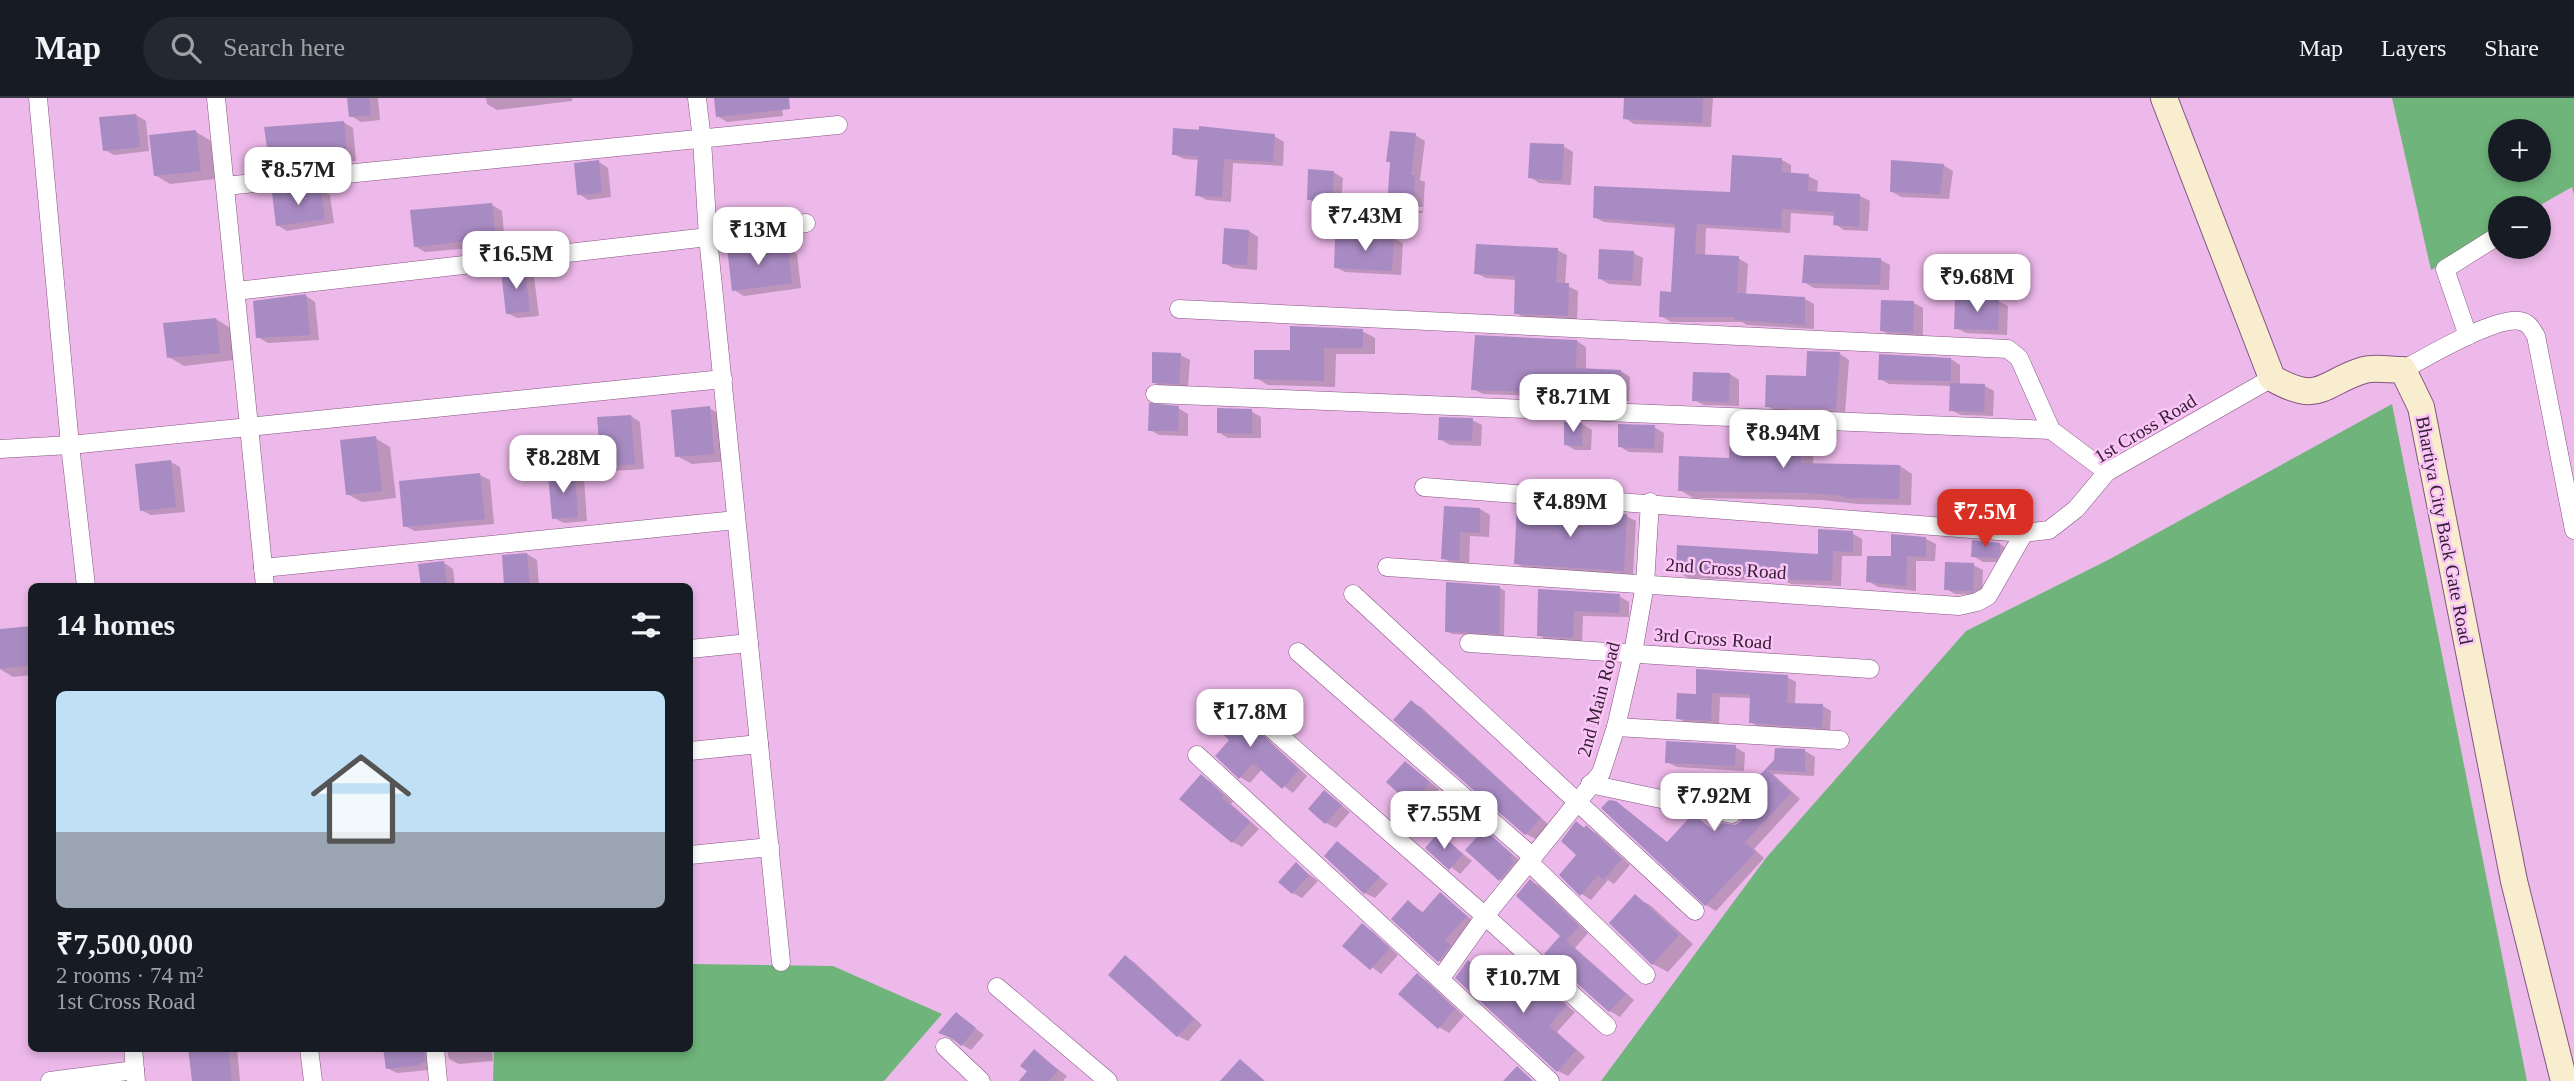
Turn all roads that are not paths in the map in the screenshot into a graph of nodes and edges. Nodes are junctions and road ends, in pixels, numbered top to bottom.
1 (38, 98) edge
2 (216, 98) edge
3 (697, 98) edge
4 (2164, 98) edge
5 (838, 125) dead end
6 (702, 140) junction
7 (225, 186) junction
8 (806, 223) dead end
9 (708, 237) junction
10 (2488, 242) edge
11 (236, 290) junction
12 (1179, 309) dead end
13 (2468, 336) junction
14 (2403, 369) junction
15 (2272, 378) junction
16 (723, 379) junction
17 (1155, 394) dead end
18 (249, 427) junction
19 (2051, 430) junction
20 (70, 444) junction
21 (0, 449) edge
22 (2107, 472) junction
23 (1423, 487) dead end
24 (1650, 502) junction
25 (736, 520) junction
26 (2574, 530) edge
27 (2024, 533) junction
28 (1387, 567) dead end
29 (264, 577) edge
30 (86, 583) edge
31 (1644, 584) junction
32 (1353, 594) dead end
33 (749, 643) junction
34 (1469, 643) dead end
35 (693, 649) edge
36 (1298, 652) dead end
37 (1633, 653) junction
38 (1870, 670) dead end
39 (1250, 710) dead end
40 (1616, 727) junction
41 (1840, 740) dead end
42 (759, 744) junction
43 (693, 751) edge
44 (1197, 755) dead end
45 (1590, 784) junction
46 (1576, 802) junction
47 (1732, 814) dead end
48 (770, 847) junction
49 (693, 855) edge
50 (1531, 860) junction
51 (1695, 911) dead end
52 (1485, 916) junction
53 (782, 962) dead end
54 (1646, 975) dead end
55 (1441, 978) junction
56 (997, 987) dead end
57 (1606, 1026) dead end
58 (945, 1047) dead end
59 (133, 1052) edge
60 (309, 1052) edge
61 (435, 1052) edge
62 (135, 1075) edge
63 (50, 1081) edge
64 (313, 1081) edge
65 (438, 1081) edge
66 (981, 1081) edge
67 (1108, 1081) edge
68 (1550, 1081) edge
69 (2564, 1081) edge

1 - 20 street
2 - 7 street
3 - 6 street
4 - 15 street
5 - 6 street
6 - 7 street
6 - 9 street
7 - 11 street
8 - 9 street
9 - 11 street
9 - 16 street
10 - 13 street
11 - 18 street
12 - 19 street
13 - 14 street
13 - 26 street
14 - 15 street
14 - 69 street, Bhartiya City Back Gate Road
15 - 22 street, 1st Cross Road
16 - 18 street
16 - 25 street
17 - 19 street
18 - 20 street
18 - 29 street
19 - 22 street
20 - 21 street
20 - 30 street
22 - 27 street, 1st Cross Road
23 - 24 street, 1st Cross Road
24 - 27 street, 1st Cross Road
24 - 31 street, 2nd Main Road
25 - 29 street
25 - 33 street
27 - 31 street, 2nd Cross Road
28 - 31 street, 2nd Cross Road
31 - 37 street, 2nd Main Road
32 - 46 street
33 - 35 street
33 - 42 street
34 - 37 street, 3rd Cross Road
36 - 50 street
37 - 38 street, 3rd Cross Road
37 - 40 street, 2nd Main Road
39 - 52 street
40 - 41 street
40 - 45 street, 2nd Main Road
42 - 43 street
42 - 48 street
44 - 55 street
45 - 46 street, 2nd Main Road
45 - 47 street
46 - 50 street, 2nd Main Road
46 - 51 street
48 - 49 street
48 - 53 street
50 - 52 street, 2nd Main Road
50 - 54 street
52 - 55 street, 2nd Main Road
52 - 57 street
55 - 68 street
56 - 67 street
58 - 66 street
59 - 62 street
60 - 64 street
61 - 65 street
62 - 63 street

